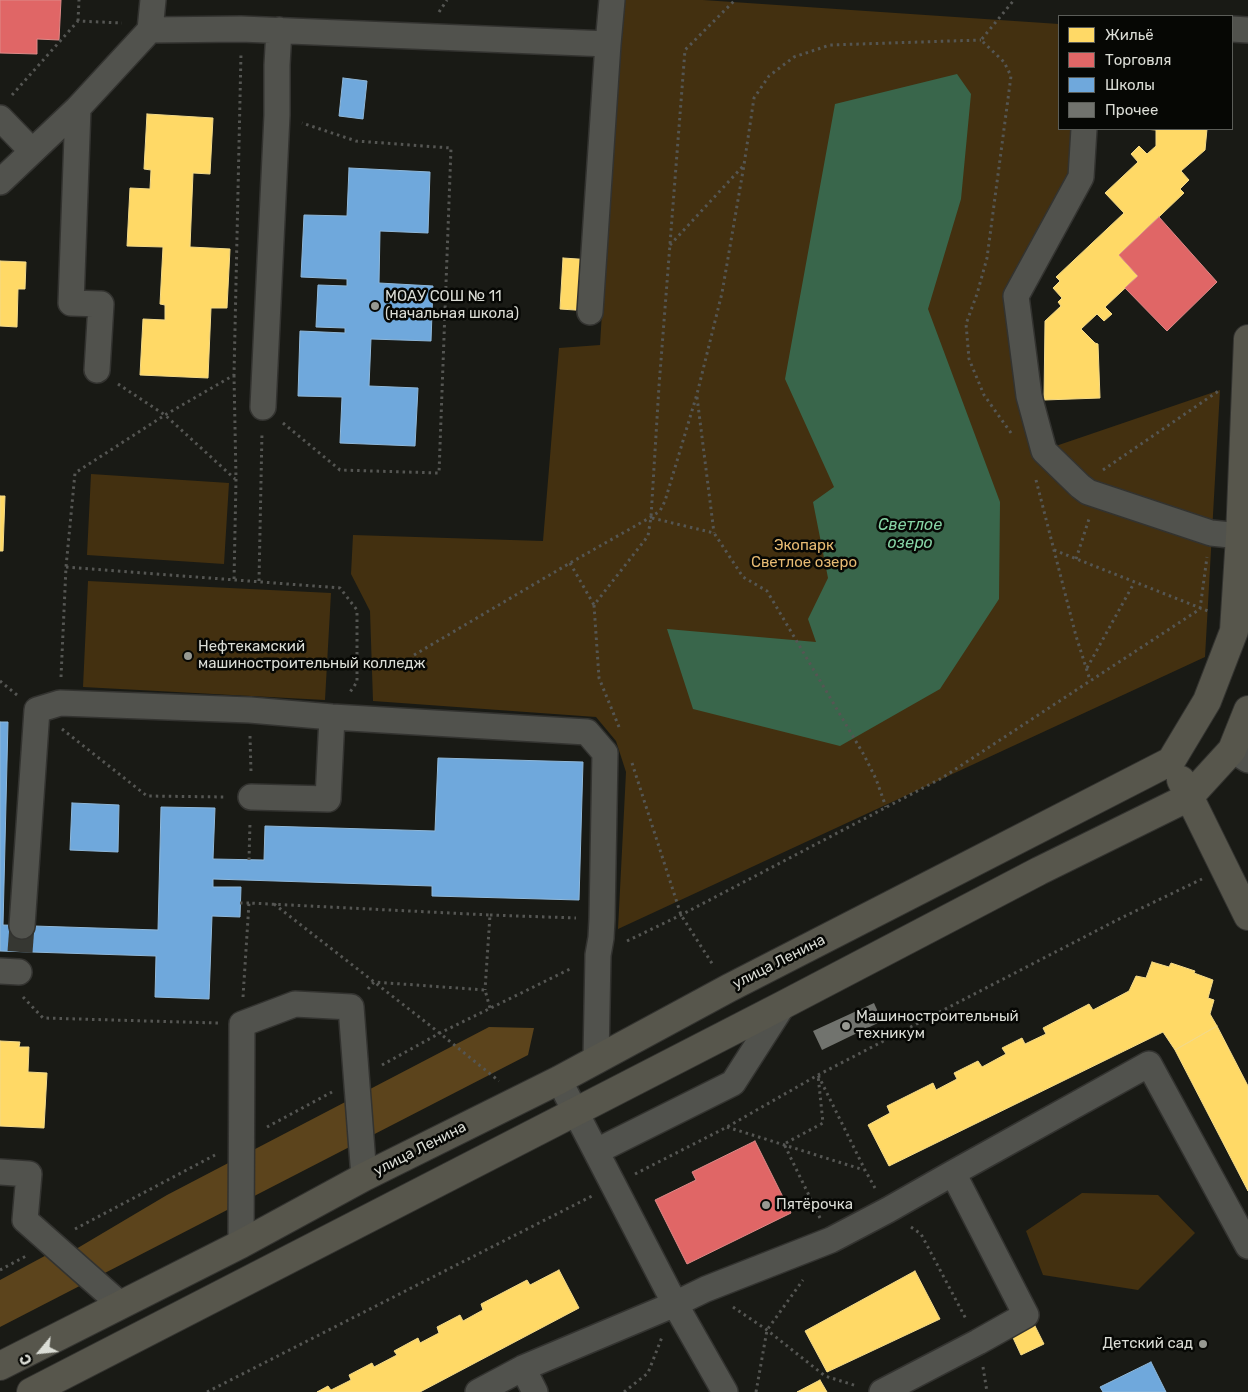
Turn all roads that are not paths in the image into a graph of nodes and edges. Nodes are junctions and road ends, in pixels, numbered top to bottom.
1 (153, 0) edge
2 (612, 0) edge
3 (150, 30) junction
4 (279, 30) junction
5 (1233, 30) edge
6 (1248, 30) edge
7 (608, 44) junction
8 (78, 108) junction
9 (3, 110) edge
10 (1084, 130) edge
11 (32, 151) junction
12 (0, 182) edge
13 (590, 312) dead end
14 (1248, 339) edge
15 (97, 370) road end
16 (263, 407) road end
17 (1240, 536) junction
18 (1248, 710) edge
19 (332, 717) junction
20 (1240, 755) edge
21 (1171, 762) junction
22 (1190, 796) junction
23 (251, 797) road end
24 (1248, 916) edge
25 (22, 926) tunnel mouth
26 (783, 1005) junction
27 (596, 1059) junction
28 (559, 1080) junction
29 (575, 1111) junction
30 (597, 1151) junction
31 (0, 1172) edge
32 (952, 1172) junction
33 (364, 1177) junction
34 (241, 1244) junction
35 (1248, 1246) edge
36 (675, 1304) junction
37 (121, 1305) junction
38 (0, 1366) edge
39 (523, 1368) junction
40 (871, 1389) edge
41 (31, 1392) edge
42 (478, 1392) edge
43 (535, 1392) edge
44 (725, 1392) edge

1 - 3 lane
2 - 7 lane
3 - 4 lane
3 - 8 lane
4 - 7 lane
4 - 16 lane
5 - 6 lane
7 - 13 lane
8 - 11 lane
8 - 15 lane
9 - 11 lane
10 - 17 lane
11 - 12 lane
14 - 17 main road
17 - 21 main road
18 - 20 main road
19 - 23 lane
19 - 25 lane
19 - 27 lane
20 - 22 main road
21 - 22 main road
21 - 27 main road, улица Ленина
22 - 24 main road
22 - 26 main road
26 - 29 main road
26 - 30 lane
27 - 28 main road, улица Ленина
28 - 29 lane
28 - 33 main road, улица Ленина
29 - 30 lane
29 - 41 main road
30 - 36 lane
31 - 37 lane
32 - 35 lane
32 - 36 lane
32 - 40 lane
33 - 34 main road, улица Ленина
33 - 34 lane
34 - 37 main road, улица Ленина
36 - 39 lane
36 - 44 lane
37 - 38 main road, улица Ленина
39 - 42 lane
39 - 43 lane

